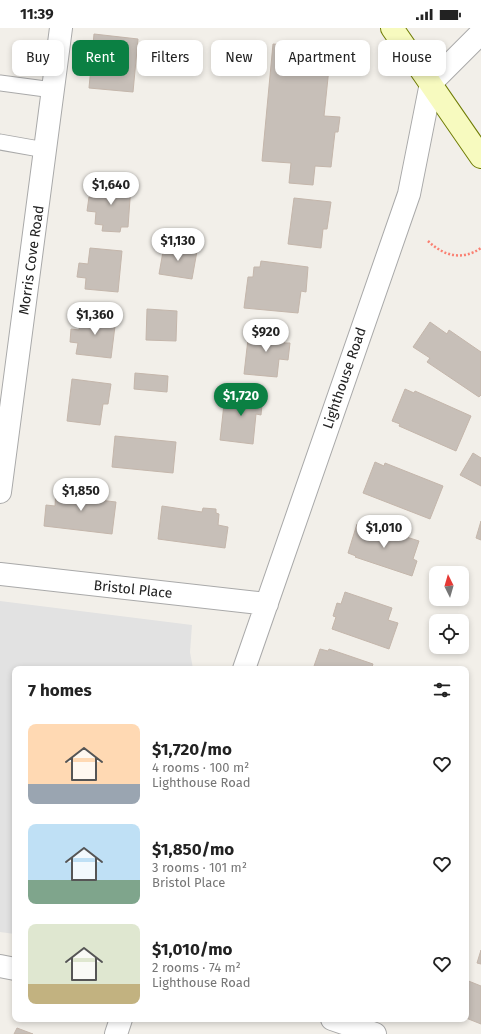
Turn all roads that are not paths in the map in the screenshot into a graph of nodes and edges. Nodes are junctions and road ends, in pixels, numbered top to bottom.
1 (61, 28) edge
2 (392, 28) edge
3 (481, 33) edge
4 (431, 83) junction
5 (0, 84) edge
6 (53, 90) junction
7 (0, 142) edge
8 (45, 150) junction
9 (481, 157) edge
10 (0, 492) edge
11 (0, 574) edge
12 (267, 604) junction
13 (245, 666) edge
14 (0, 966) edge
15 (12, 968) edge
16 (120, 1022) edge
17 (341, 1022) edge
18 (116, 1034) edge
19 (375, 1034) edge

1 - 6 street, Morris Cove Road
2 - 4 main road
3 - 4 street
4 - 9 main road
4 - 12 street, Lighthouse Road
5 - 6 lane
6 - 8 street, Morris Cove Road
7 - 8 lane
8 - 10 street, Morris Cove Road
11 - 12 street, Bristol Place
12 - 13 street, Lighthouse Road
14 - 15 street
16 - 18 street
17 - 19 street

